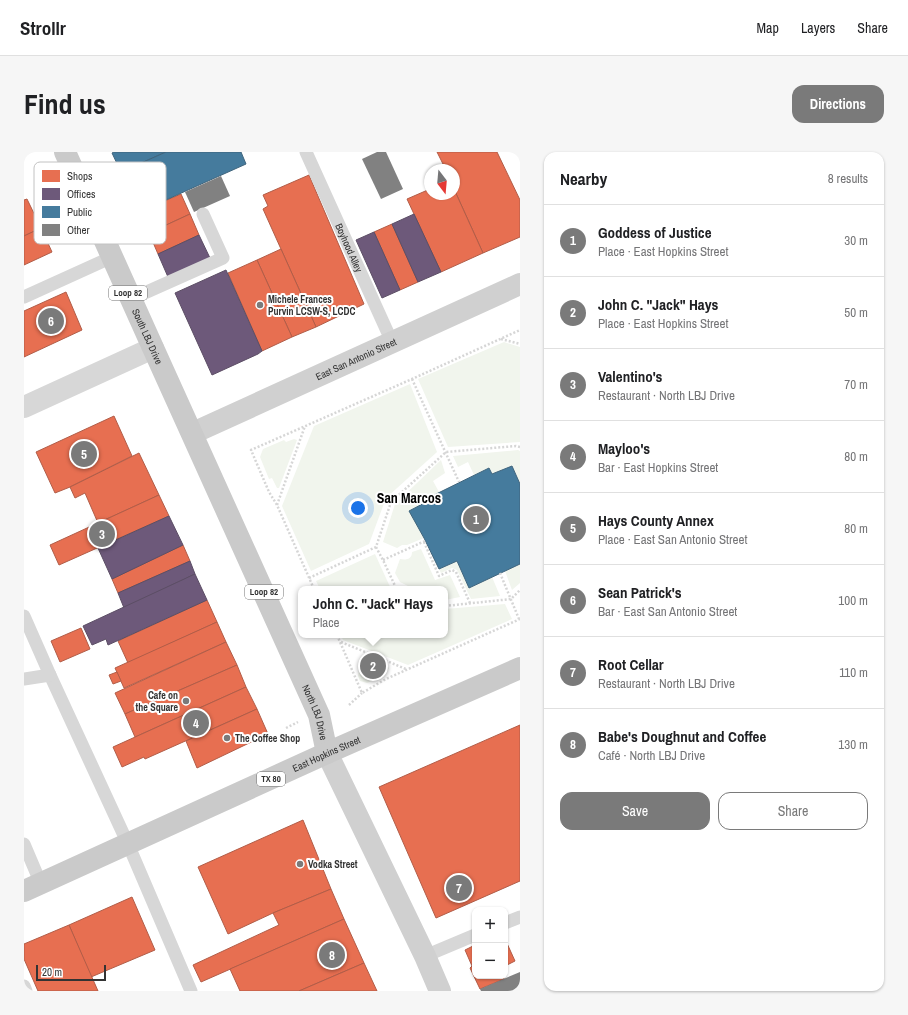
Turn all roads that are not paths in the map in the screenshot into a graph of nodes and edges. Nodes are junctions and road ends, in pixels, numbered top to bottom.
1 (65, 152) edge
2 (306, 152) edge
3 (69, 162) edge
4 (203, 214) dead end
5 (106, 244) edge
6 (112, 257) junction
7 (520, 284) edge
8 (24, 297) edge
9 (131, 299) junction
10 (392, 342) junction
11 (153, 348) junction
12 (24, 407) edge
13 (193, 433) junction
14 (24, 616) edge
15 (520, 668) edge
16 (50, 676) junction
17 (24, 679) edge
18 (328, 753) junction
19 (24, 844) edge
20 (128, 844) junction
21 (32, 888) edge
22 (520, 917) edge
23 (508, 922) edge
24 (472, 936) edge
25 (425, 956) junction
26 (24, 986) edge
27 (26, 991) edge
28 (191, 991) edge
29 (440, 991) edge

1 - 3 main road, South LBJ Drive / Loop 82
2 - 10 lane, Boyhood Alley
4 - 9 lane
5 - 6 main road, South LBJ Drive / Loop 82
6 - 8 lane
6 - 9 main road, South LBJ Drive / Loop 82
7 - 10 street, East San Antonio Street
9 - 11 main road, South LBJ Drive / Loop 82
10 - 13 street, East San Antonio Street
11 - 12 street
11 - 13 main road, South LBJ Drive / Loop 82
13 - 18 main road, North LBJ Drive / Loop 82
14 - 16 lane
15 - 18 main road, East Hopkins Street / TX 80
16 - 17 lane
16 - 20 lane
18 - 20 main road, East Hopkins Street / TX 80
18 - 25 street, North LBJ Drive / Loop 82
19 - 21 lane
20 - 21 main road, East Hopkins Street / TX 80
20 - 28 lane
22 - 23 lane
24 - 25 lane
25 - 29 street, North LBJ Drive / Loop 82
26 - 27 lane

